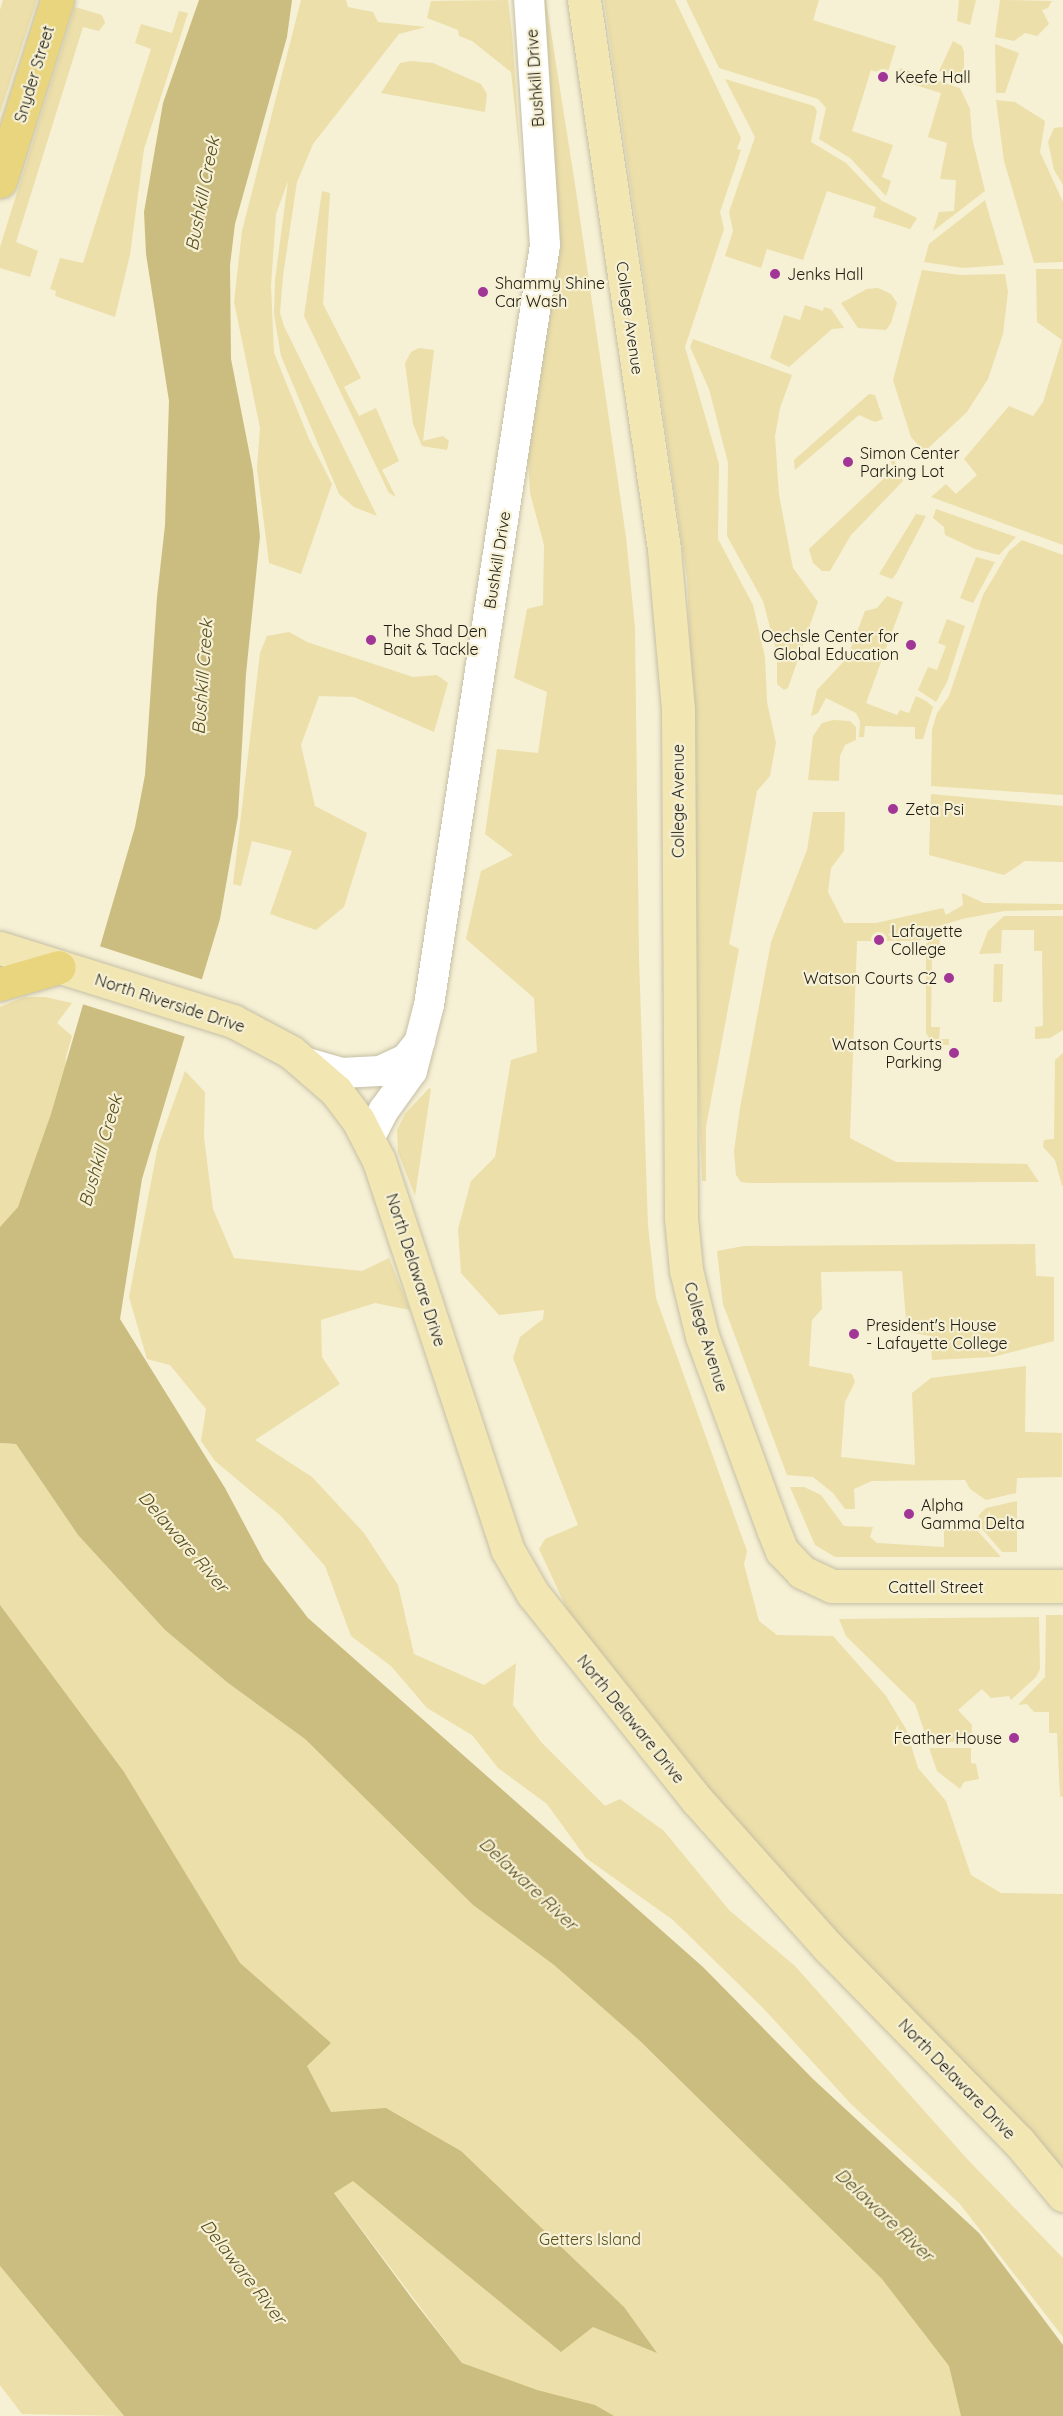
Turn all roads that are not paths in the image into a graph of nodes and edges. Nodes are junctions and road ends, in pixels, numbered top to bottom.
1 (57, 0) edge
2 (530, 0) edge
3 (584, 0) edge
4 (0, 182) edge
5 (0, 948) edge
6 (72, 971) junction
7 (0, 984) edge
8 (420, 1041) junction
9 (307, 1064) junction
10 (369, 1139) junction
11 (811, 1578) joint
12 (1063, 1586) edge
13 (1063, 2195) edge

1 - 4 highway, Snyder Street
2 - 8 street, Bushkill Drive
3 - 11 main road, College Avenue
5 - 6 main road, North Riverside Drive
6 - 7 highway
6 - 9 main road, North Riverside Drive
8 - 9 street
8 - 10 street, Bushkill Drive
9 - 10 main road, North Riverside Drive
10 - 13 main road, North Delaware Drive
11 - 12 main road, Cattell Street

